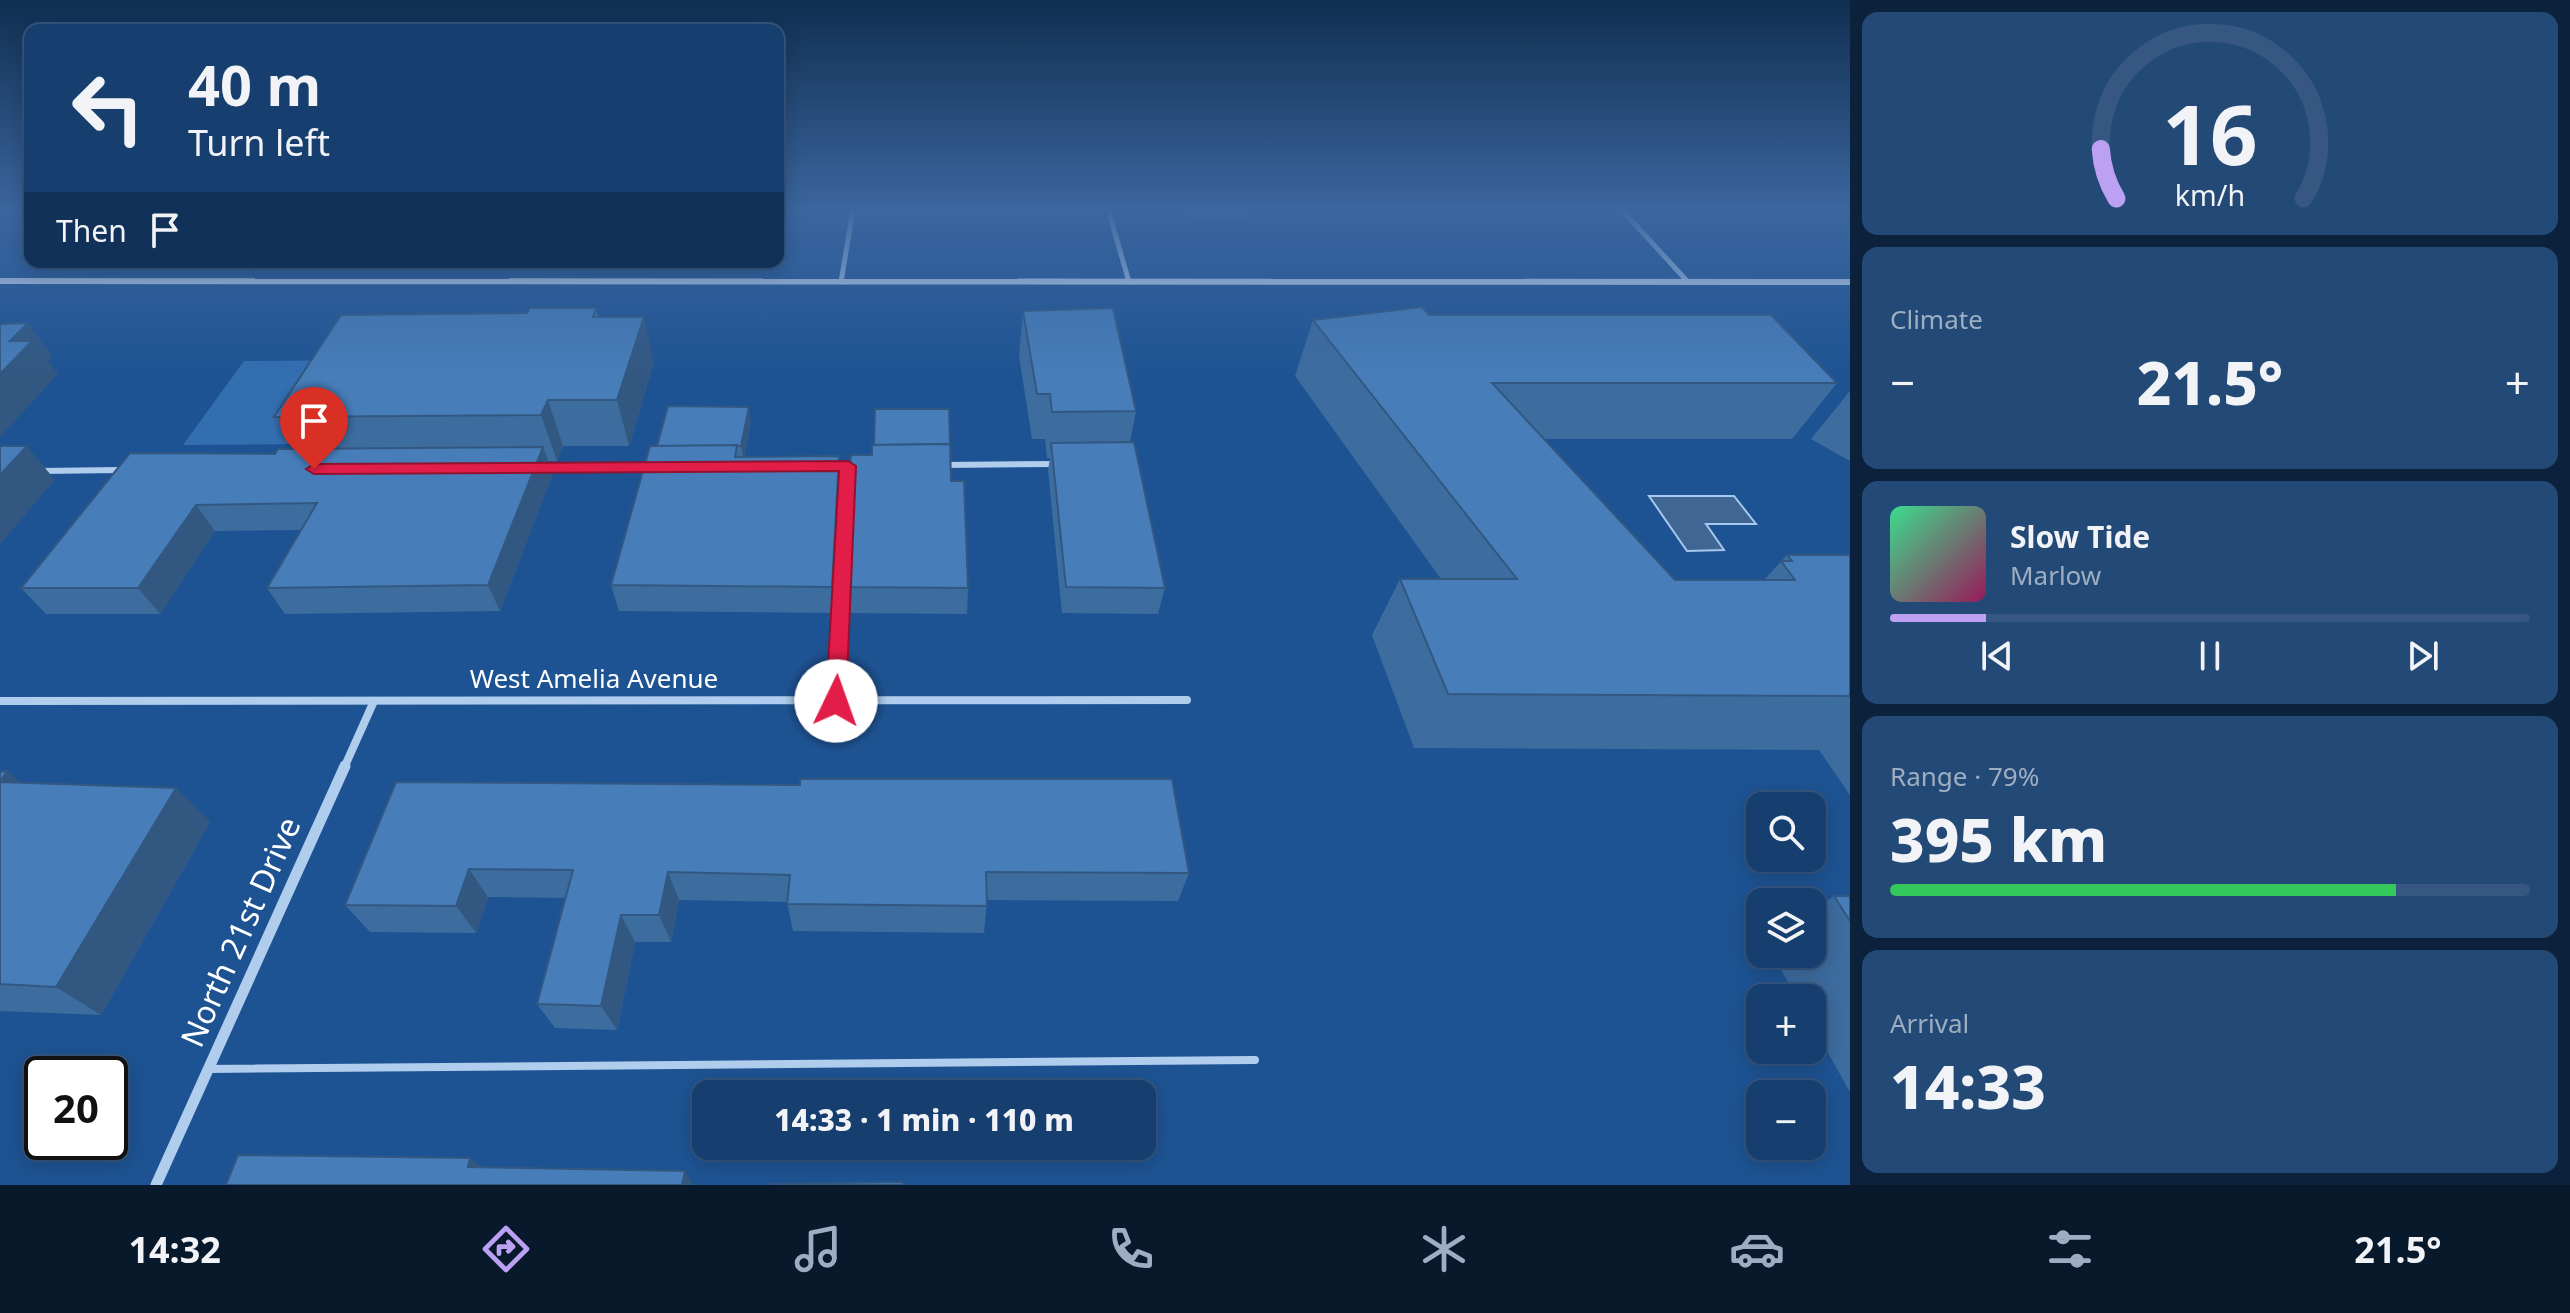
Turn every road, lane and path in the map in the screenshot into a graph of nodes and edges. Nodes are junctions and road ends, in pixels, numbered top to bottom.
1 (844, 264) edge
2 (1124, 264) edge
3 (1672, 264) edge
4 (0, 281) edge
5 (841, 282) junction
6 (1129, 282) junction
7 (1688, 282) junction
8 (1850, 282) edge
9 (1065, 463) edge
10 (941, 465) edge
11 (816, 466) edge
12 (848, 466) junction
13 (863, 466) edge
14 (656, 467) edge
15 (528, 468) edge
16 (128, 470) edge
17 (32, 471) dead end
18 (1187, 700) dead end
19 (0, 701) edge
20 (374, 701) junction
21 (836, 701) junction
22 (1255, 1060) dead end
23 (208, 1069) junction
24 (156, 1185) edge

1 - 5 lane
2 - 6 lane
3 - 7 lane
4 - 5 main road
5 - 6 main road
6 - 7 main road
7 - 8 main road
9 - 10 lane
11 - 12 lane
12 - 13 lane
12 - 21 lane
14 - 15 lane
16 - 17 lane
18 - 21 street, West Amelia Avenue
19 - 20 street, West Amelia Avenue
20 - 21 street, West Amelia Avenue
20 - 23 street, North 21st Drive
22 - 23 lane
23 - 24 street, North 21st Drive

